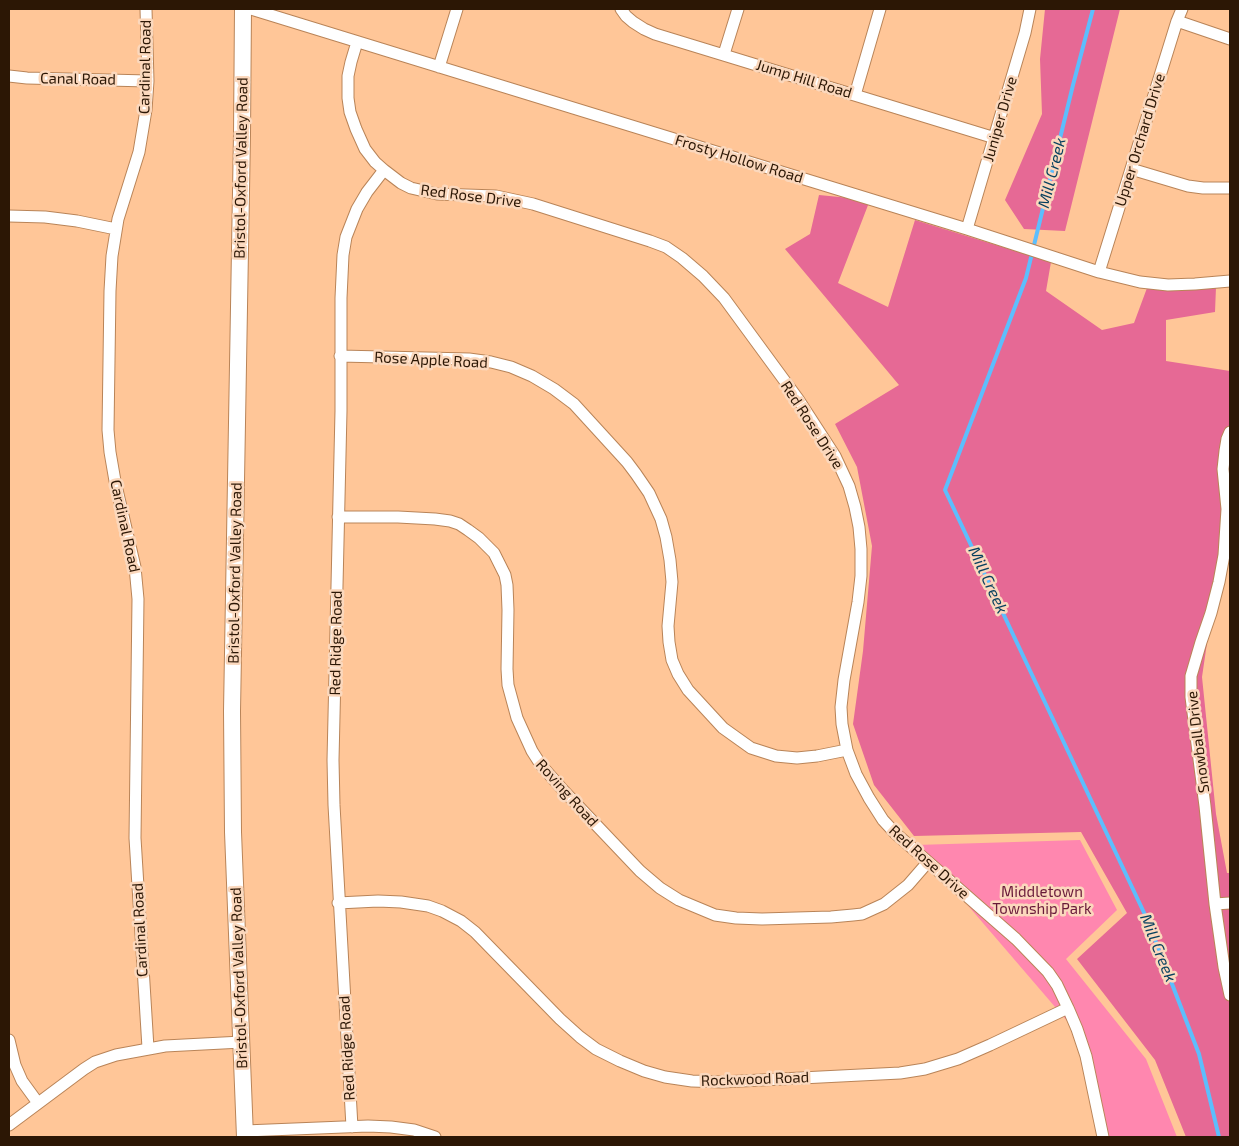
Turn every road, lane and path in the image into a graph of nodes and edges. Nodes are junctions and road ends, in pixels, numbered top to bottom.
1 (146, 9) edge
2 (243, 9) edge
3 (251, 9) edge
4 (457, 9) edge
5 (621, 9) edge
6 (738, 9) edge
7 (880, 9) edge
8 (1030, 9) edge
9 (1182, 9) edge
10 (1177, 21) junction
11 (1230, 38) edge
12 (357, 42) junction
13 (724, 54) junction
14 (439, 67) junction
15 (9, 76) edge
16 (148, 81) junction
17 (855, 95) junction
18 (995, 138) junction
19 (1131, 169) junction
20 (384, 170) junction
21 (1230, 188) edge
22 (9, 216) edge
23 (116, 229) junction
24 (967, 229) junction
25 (1099, 272) junction
26 (1230, 281) edge
27 (340, 356) junction
28 (1230, 432) edge
29 (338, 517) junction
30 (848, 750) junction
31 (928, 862) junction
32 (1230, 903) edge
33 (338, 904) junction
34 (1215, 904) junction
35 (1230, 995) edge
36 (1068, 1008) junction
37 (9, 1040) edge
38 (242, 1042) junction
39 (148, 1048) junction
40 (38, 1103) junction
41 (9, 1125) edge
42 (352, 1127) junction
43 (412, 1133) edge
44 (245, 1134) edge
45 (435, 1137) edge
46 (1103, 1137) edge

1 - 16 street, Cardinal Road
2 - 38 main road, Bristol-Oxford Valley Road
3 - 12 street, Frosty Hollow Road
4 - 14 street
5 - 13 street, Jump Hill Road
6 - 13 street
7 - 17 street
8 - 18 street, Juniper Drive
9 - 10 street, Upper Orchard Drive
10 - 11 street
10 - 19 street, Upper Orchard Drive
12 - 14 street, Frosty Hollow Road
12 - 20 street, Red Rose Drive
13 - 17 street, Jump Hill Road
14 - 24 street, Frosty Hollow Road
15 - 16 street, Canal Road
16 - 23 street, Cardinal Road
17 - 18 street, Jump Hill Road
18 - 24 street, Juniper Drive
19 - 21 street
19 - 25 street, Upper Orchard Drive
20 - 27 street, Red Ridge Road
20 - 30 street, Red Rose Drive
22 - 23 street
23 - 39 street, Cardinal Road
24 - 25 street, Frosty Hollow Road
25 - 26 street, Frosty Hollow Road
27 - 29 street, Red Ridge Road
27 - 30 street, Rose Apple Road
28 - 34 street, Snowball Drive
29 - 31 street, Roving Road
29 - 33 street, Red Ridge Road
30 - 31 street, Red Rose Drive
31 - 36 street, Red Rose Drive
32 - 34 street
33 - 36 street, Rockwood Road
33 - 42 street, Red Ridge Road
34 - 35 street, Snowball Drive
36 - 46 street, Red Rose Drive
37 - 40 street
38 - 39 street
38 - 44 main road, Bristol-Oxford Valley Road
39 - 40 street
40 - 41 street
42 - 43 street
42 - 44 street
43 - 45 street

